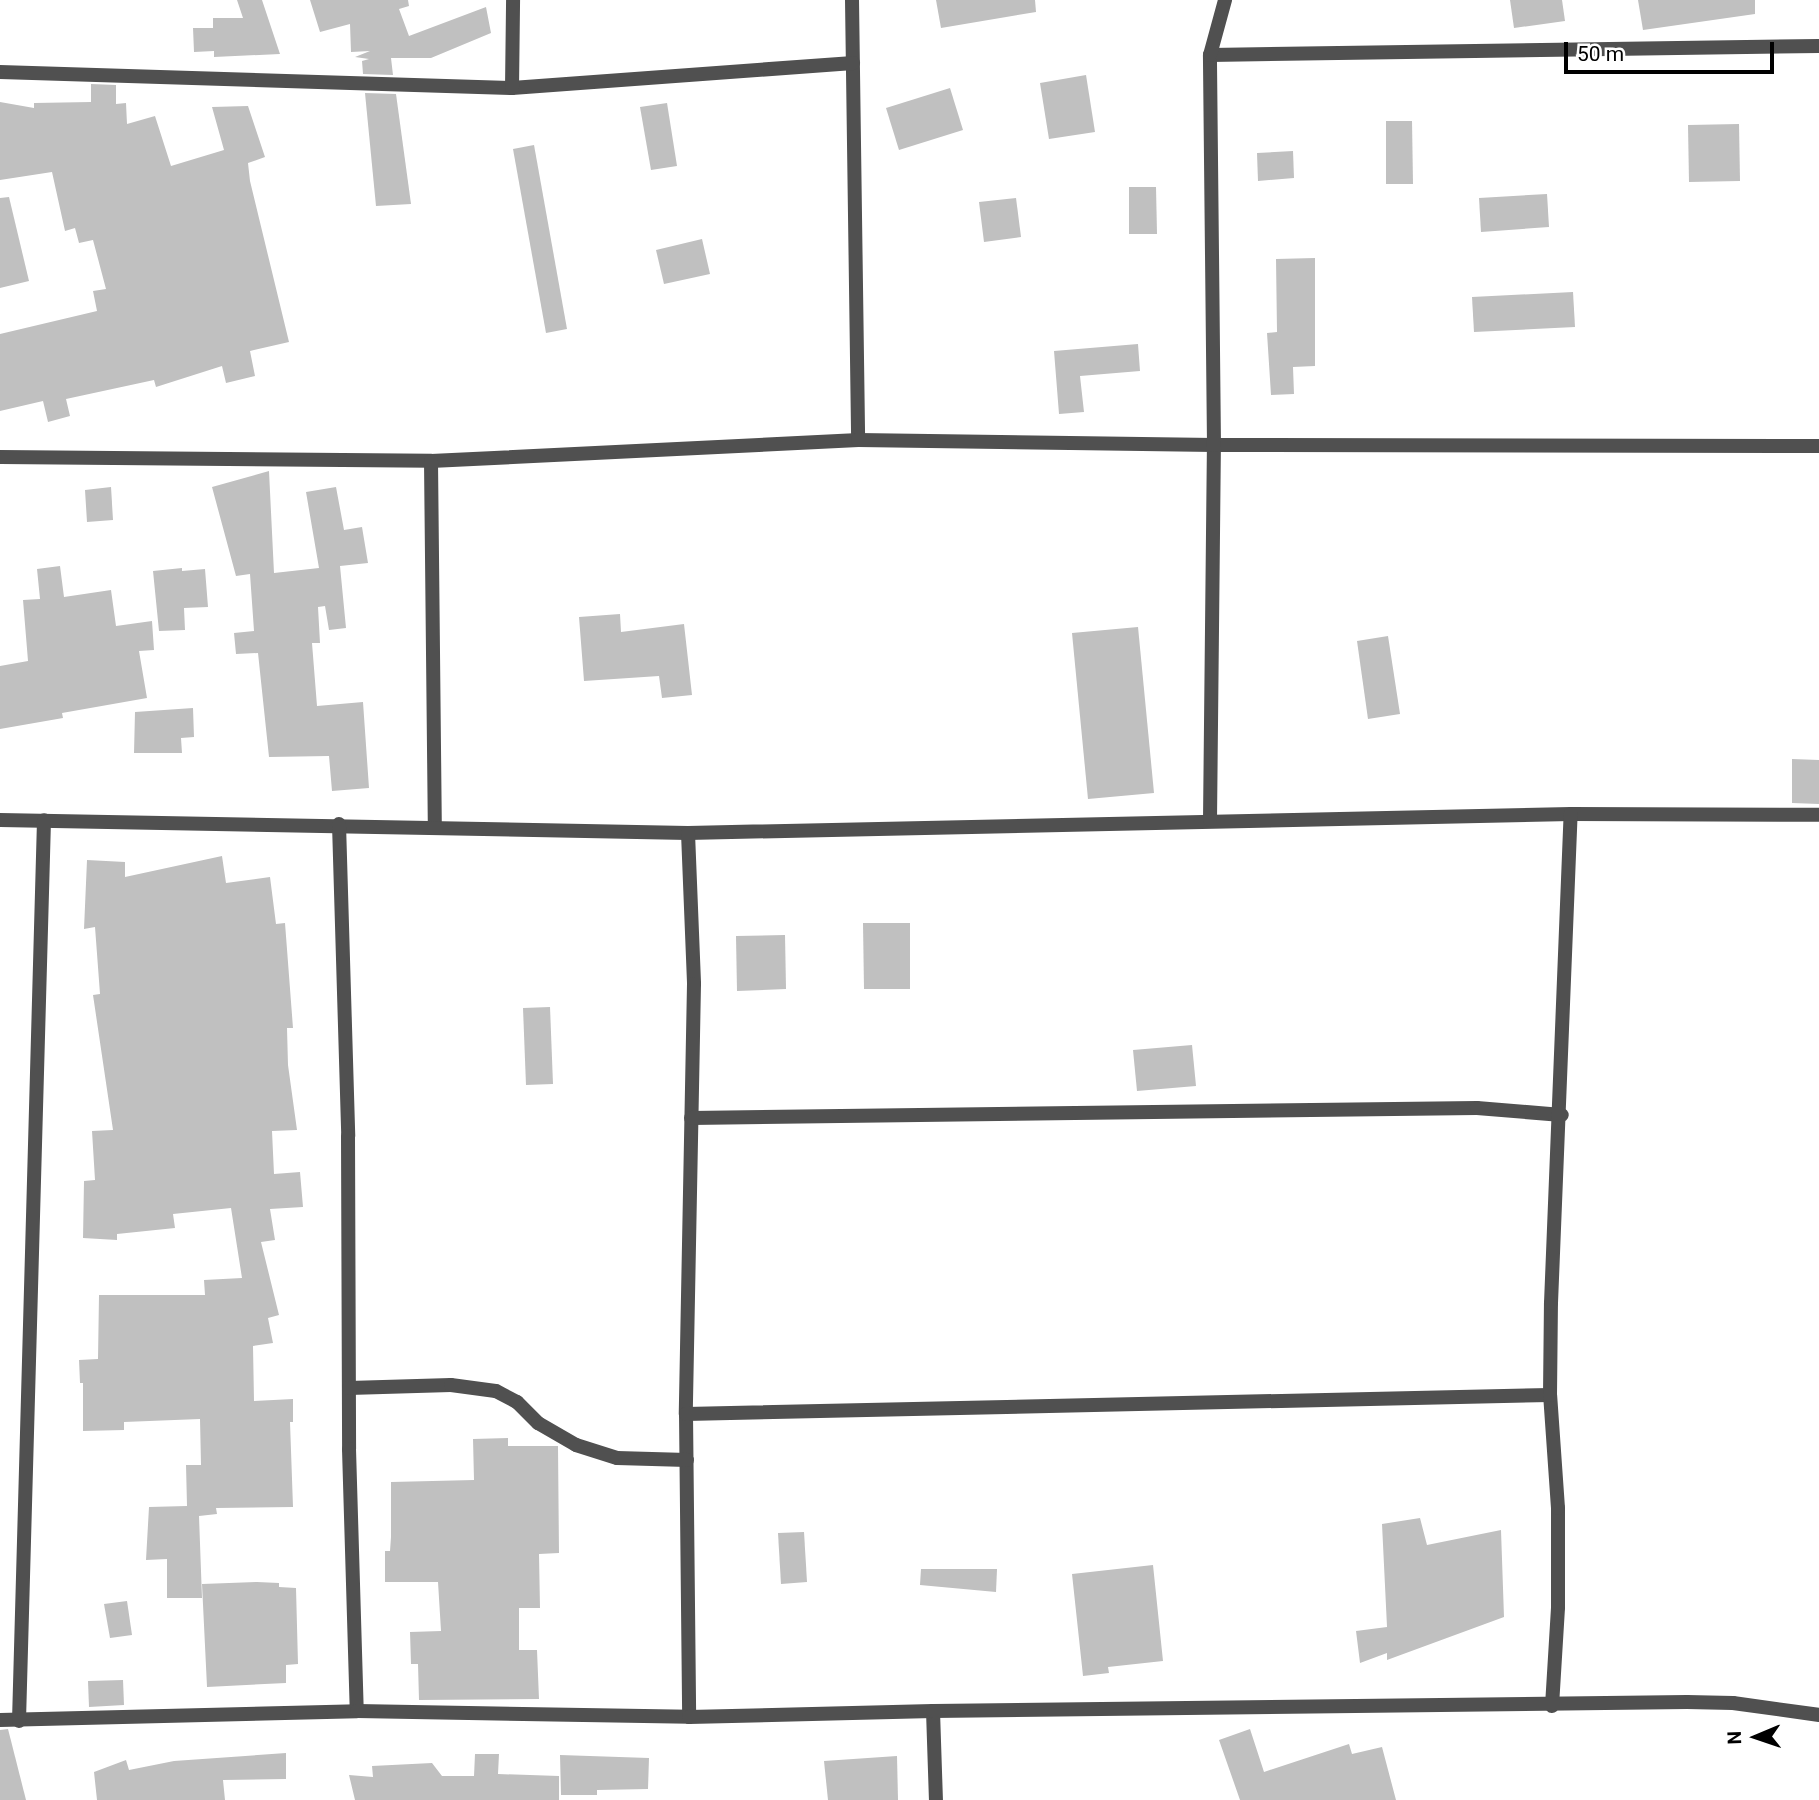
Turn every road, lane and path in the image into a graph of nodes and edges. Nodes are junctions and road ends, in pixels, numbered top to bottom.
1 (513, 0) edge
2 (852, 0) edge
3 (1225, 0) edge
4 (1819, 46) edge
5 (1210, 55) junction
6 (853, 63) junction
7 (0, 72) edge
8 (512, 88) junction
9 (859, 440) junction
10 (1214, 445) junction
11 (1819, 446) edge
12 (0, 457) edge
13 (431, 461) junction
14 (1572, 814) junction
15 (1819, 815) edge
16 (0, 820) edge
17 (44, 820) junction
18 (1210, 820) junction
19 (339, 824) junction
20 (435, 828) junction
21 (688, 833) junction
22 (1562, 1115) junction
23 (691, 1118) junction
24 (349, 1388) junction
25 (1550, 1395) junction
26 (686, 1414) junction
27 (687, 1461) junction
28 (1552, 1706) junction
29 (357, 1711) junction
30 (933, 1711) junction
31 (1819, 1716) edge
32 (689, 1717) junction
33 (0, 1720) edge
34 (19, 1721) junction
35 (936, 1800) edge

1 - 8 street
2 - 6 street
3 - 5 street
4 - 5 street
5 - 10 street
6 - 8 street
6 - 9 street
7 - 8 street
9 - 10 street
9 - 13 street
10 - 11 street
10 - 18 street
12 - 13 street
13 - 20 street
14 - 15 street
14 - 18 street
14 - 22 street
16 - 17 street
17 - 19 street
17 - 34 street
18 - 21 street
19 - 20 street
19 - 24 street
20 - 21 street
21 - 23 street
22 - 23 street
22 - 25 street
23 - 26 street
24 - 27 street
24 - 29 street
25 - 26 street
25 - 28 street
26 - 27 street
27 - 32 street
28 - 30 street
28 - 31 street
29 - 32 street
29 - 34 street
30 - 32 street
30 - 35 street
33 - 34 street

